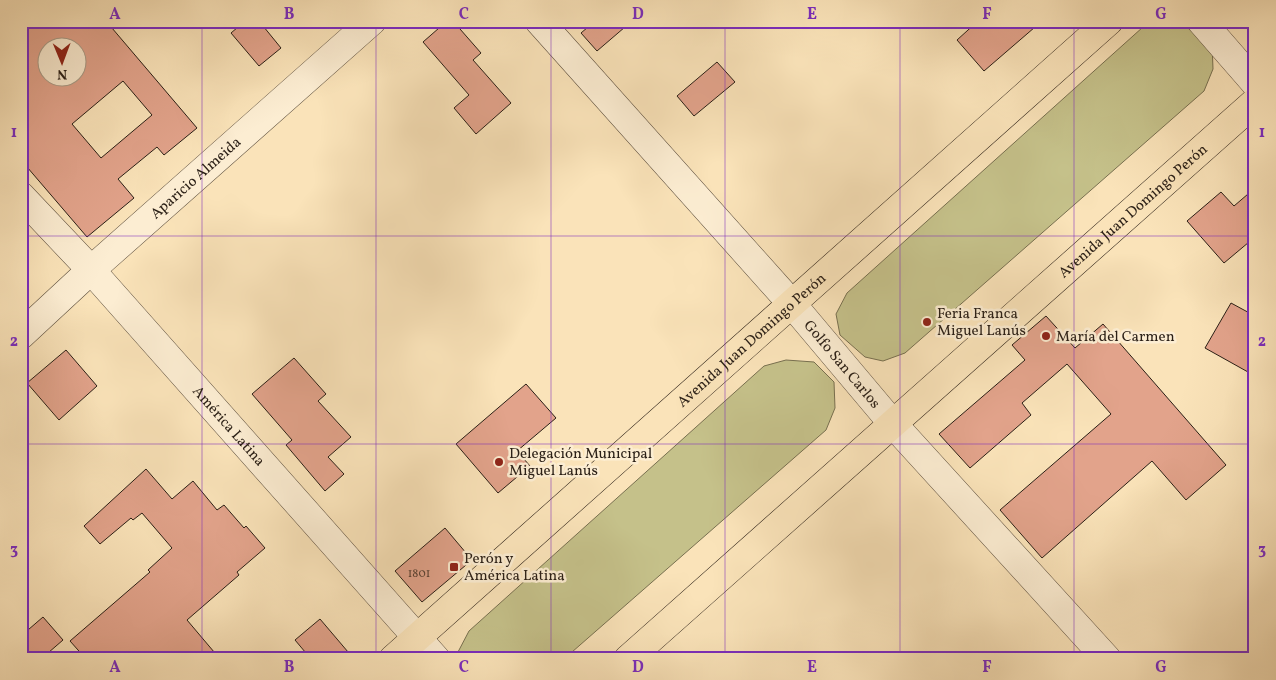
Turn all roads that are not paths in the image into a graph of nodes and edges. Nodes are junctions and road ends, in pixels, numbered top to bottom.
1 (372, 21) edge
2 (540, 21) edge
3 (1109, 21) edge
4 (1201, 21) edge
5 (1255, 83) edge
6 (1255, 102) edge
7 (21, 196) edge
8 (91, 270) junction
9 (792, 304) junction
10 (21, 335) edge
11 (893, 424) junction
12 (418, 637) junction
13 (393, 659) edge
14 (436, 659) edge
15 (628, 659) edge
16 (1107, 659) edge

1 - 8 street, Aparicio Almeida
2 - 9 street, Golfo San Carlos
3 - 9 main road, Avenida Juan Domingo Perón
4 - 5 street
6 - 11 main road, Avenida Juan Domingo Perón
7 - 8 street, América Latina
8 - 10 street, Aparicio Almeida
8 - 12 street, América Latina
9 - 11 street, Golfo San Carlos
9 - 12 main road, Avenida Juan Domingo Perón
11 - 15 main road, Avenida Juan Domingo Perón
11 - 16 street, Golfo San Carlos
12 - 13 main road, Avenida Juan Domingo Perón
12 - 14 street, América Latina

